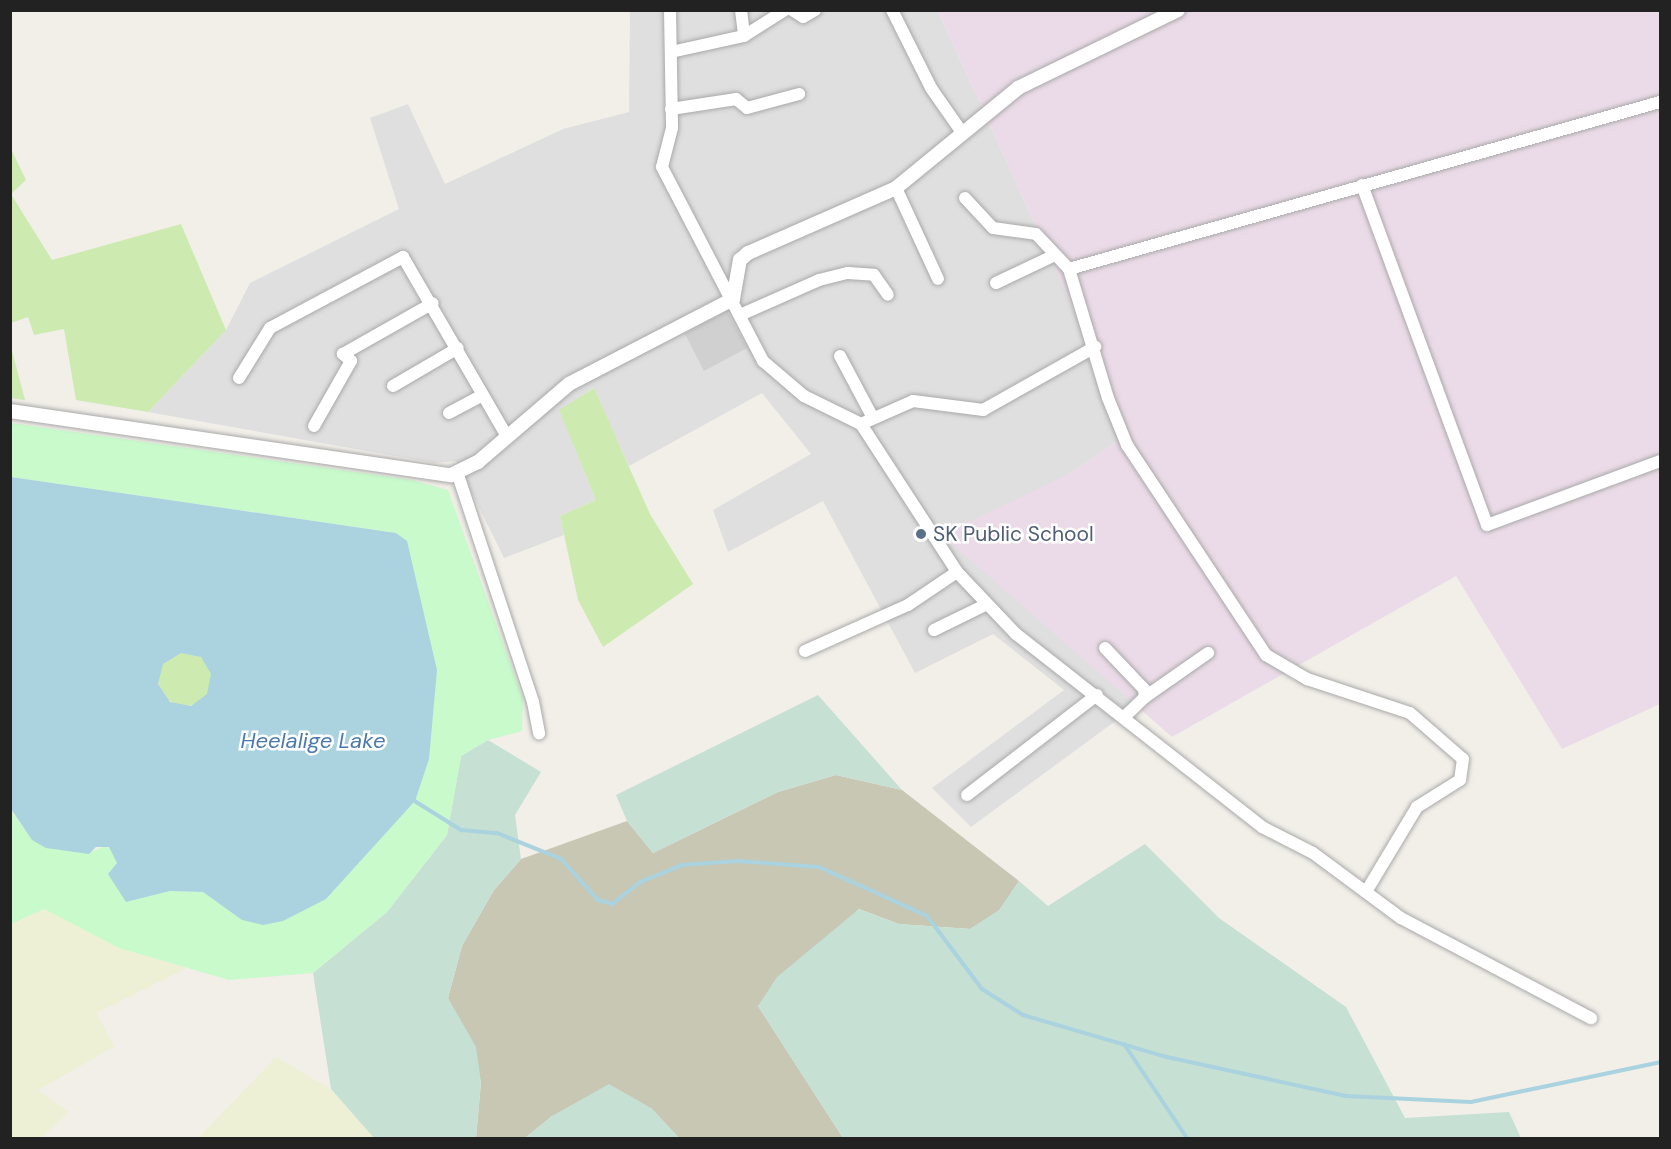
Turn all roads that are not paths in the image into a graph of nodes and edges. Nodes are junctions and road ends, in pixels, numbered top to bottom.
1 (670, 10) edge
2 (741, 10) edge
3 (785, 10) edge
4 (792, 10) edge
5 (815, 10) edge
6 (892, 10) edge
7 (1178, 10) edge
8 (744, 36) junction
9 (671, 52) junction
10 (799, 94) dead end
11 (1660, 102) edge
12 (671, 109) junction
13 (961, 131) junction
14 (1362, 185) junction
15 (896, 188) junction
16 (964, 198) dead end
17 (1055, 255) junction
18 (1069, 269) junction
19 (938, 279) dead end
20 (996, 283) dead end
21 (888, 295) dead end
22 (733, 298) junction
23 (433, 303) junction
24 (740, 315) junction
25 (1095, 347) junction
26 (458, 348) junction
27 (840, 356) dead end
28 (239, 378) dead end
29 (393, 386) dead end
30 (483, 395) junction
31 (10, 411) edge
32 (449, 413) dead end
33 (873, 418) junction
34 (861, 424) junction
35 (314, 426) dead end
36 (506, 435) junction
37 (1660, 461) edge
38 (457, 472) junction
39 (957, 572) junction
40 (987, 603) junction
41 (934, 630) dead end
42 (1105, 648) dead end
43 (805, 651) dead end
44 (1208, 653) dead end
45 (1097, 695) junction
46 (1145, 697) junction
47 (1124, 717) junction
48 (538, 733) dead end
49 (967, 795) dead end
50 (1366, 892) junction
51 (1591, 1018) dead end

1 - 9 street
2 - 8 street
3 - 8 street
4 - 5 street
6 - 13 street
7 - 13 street
8 - 9 street
9 - 12 street
10 - 12 street
11 - 14 street
12 - 22 street
13 - 15 street
14 - 18 street
14 - 37 street
15 - 19 street
15 - 22 street
16 - 17 street
17 - 18 street
17 - 20 street
18 - 25 street
21 - 24 street
22 - 24 street
22 - 36 street
23 - 26 street
23 - 28 street
23 - 35 street
24 - 34 street
25 - 33 street
25 - 50 street
26 - 29 street
26 - 30 street
27 - 33 street
30 - 32 street
30 - 36 street
31 - 38 street
33 - 34 street
34 - 39 street
36 - 38 street
38 - 48 street
39 - 40 street
39 - 43 street
40 - 41 street
40 - 45 street
42 - 46 street
44 - 46 street
45 - 47 street
45 - 49 street
46 - 47 street
47 - 50 street
50 - 51 street

